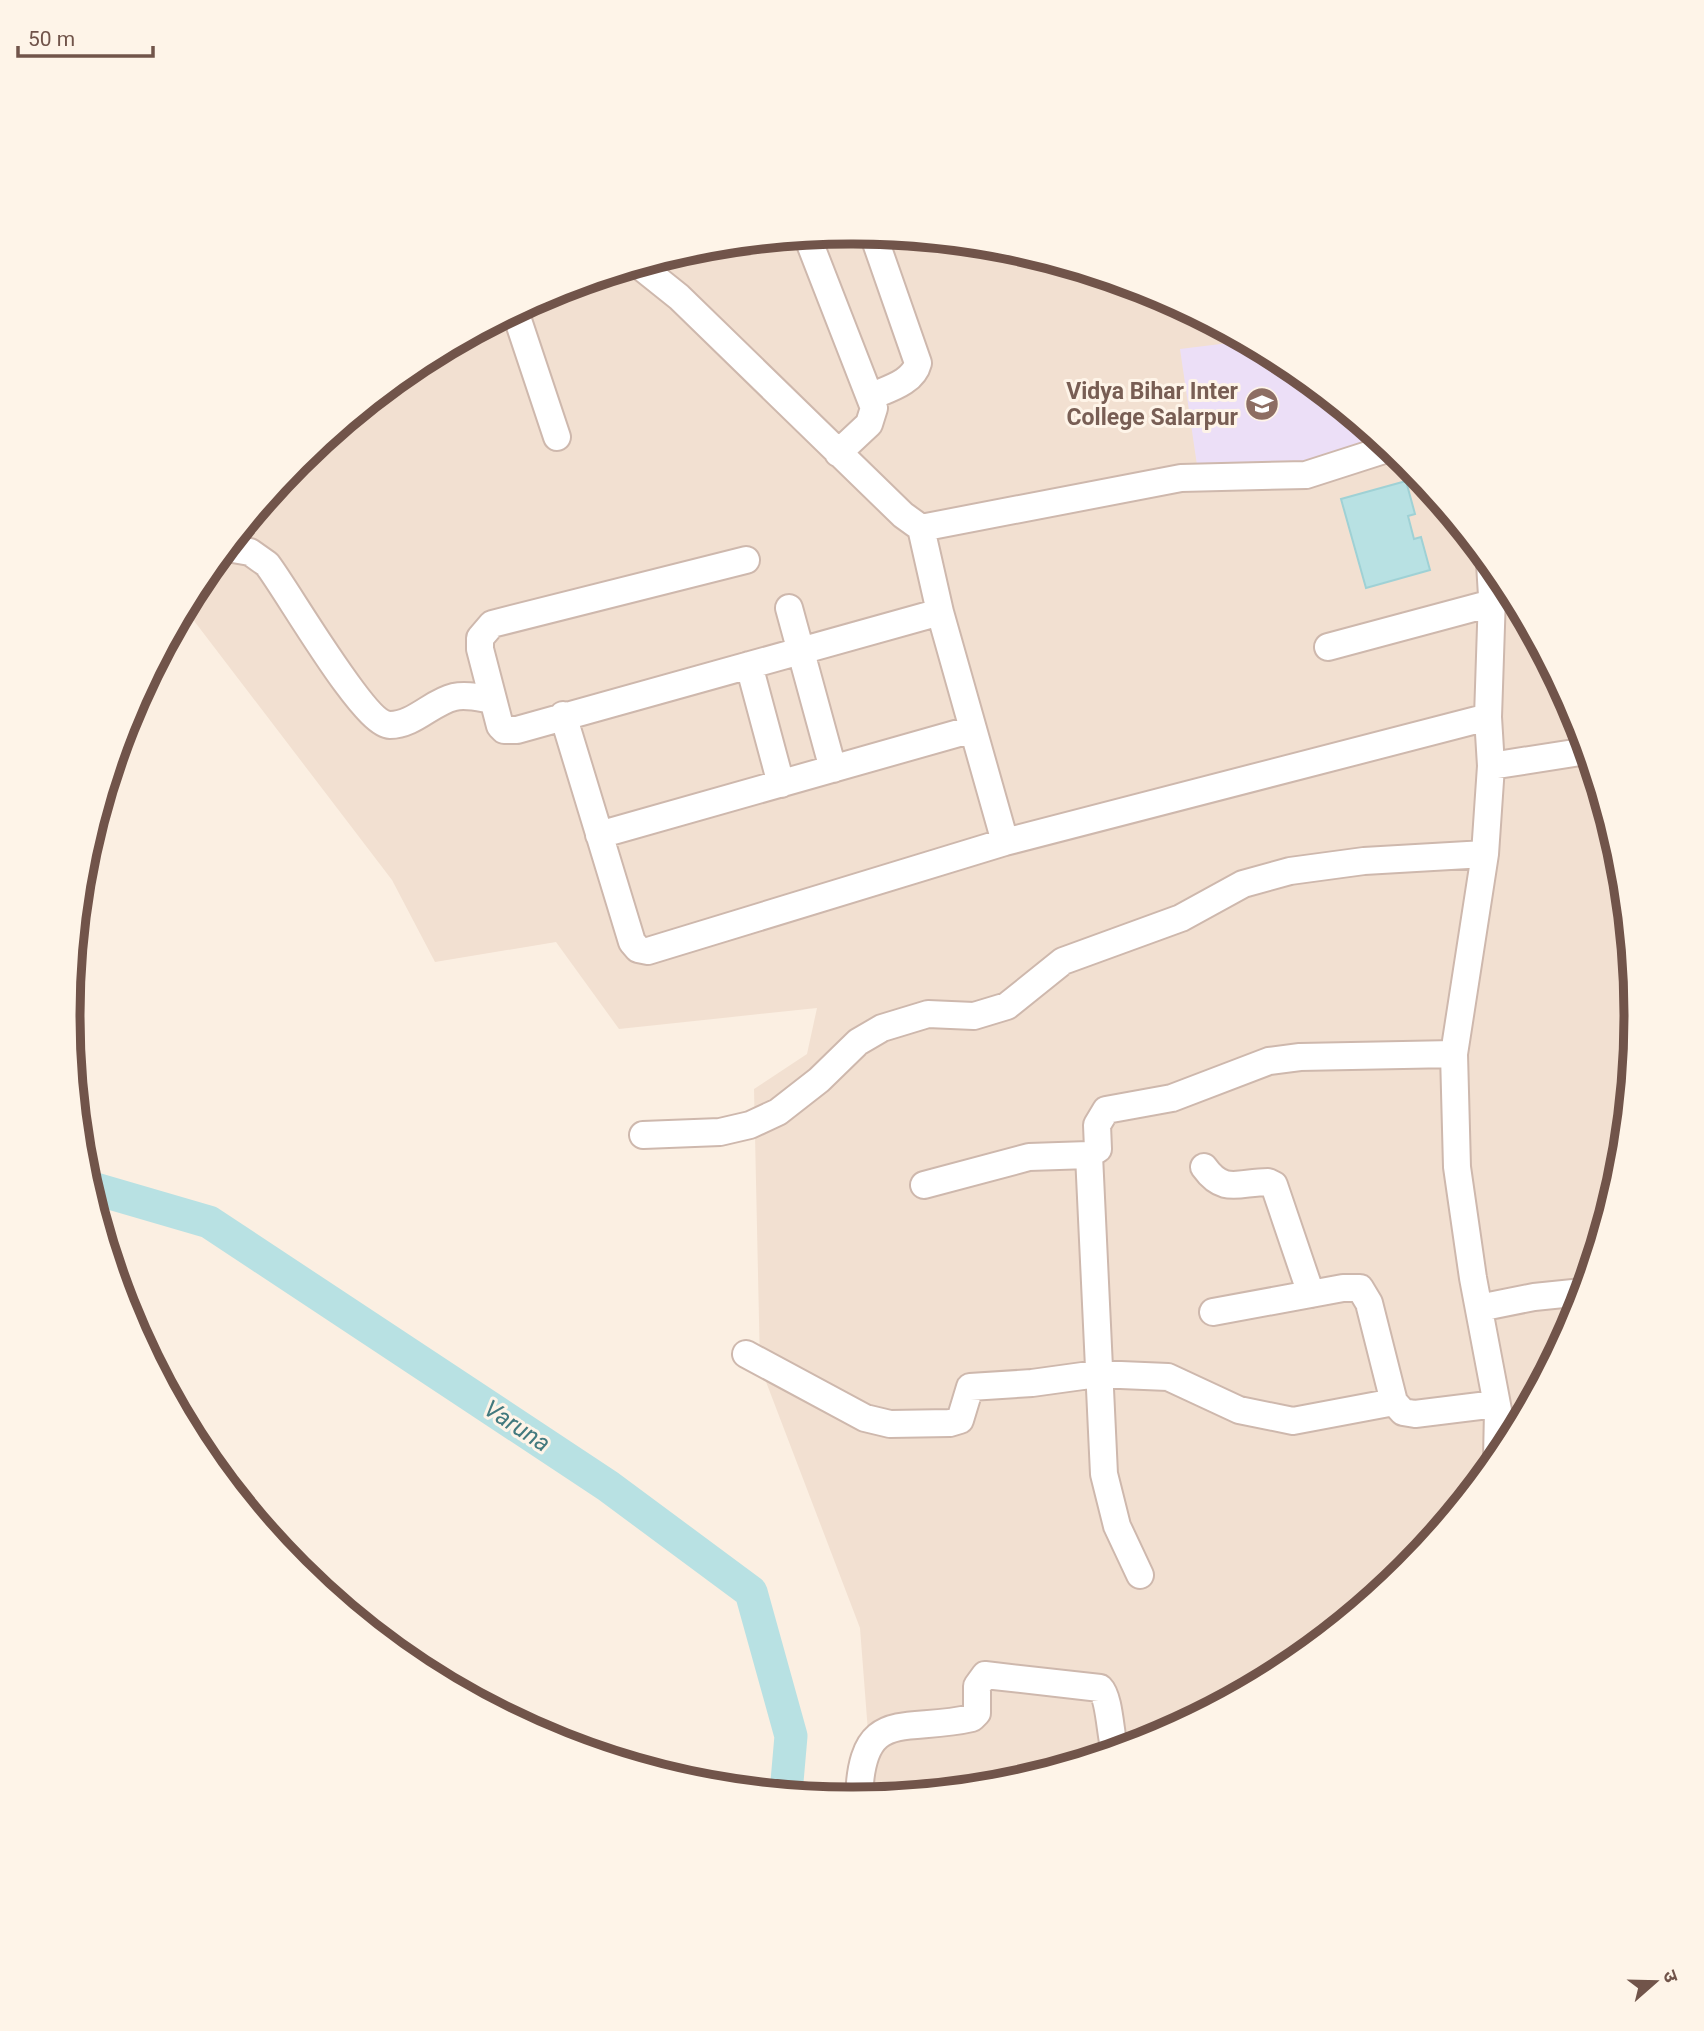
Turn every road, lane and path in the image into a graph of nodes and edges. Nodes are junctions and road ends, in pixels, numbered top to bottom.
1 (877, 245) edge
2 (811, 246) edge
3 (649, 271) edge
4 (518, 321) edge
5 (870, 397) junction
6 (557, 437) dead end
7 (1379, 452) edge
8 (838, 453) junction
9 (921, 528) junction
10 (237, 550) edge
11 (746, 560) dead end
12 (1491, 584) edge
13 (1492, 603) junction
14 (789, 608) dead end
15 (940, 612) junction
16 (1328, 647) dead end
17 (802, 651) junction
18 (749, 666) junction
19 (492, 700) junction
20 (563, 715) junction
21 (1488, 717) junction
22 (973, 729) junction
23 (1577, 753) edge
24 (1491, 766) junction
25 (834, 769) junction
26 (782, 784) junction
27 (599, 835) junction
28 (1005, 842) junction
29 (1485, 854) junction
30 (1454, 1054) junction
31 (643, 1135) dead end
32 (1089, 1155) junction
33 (1204, 1167) dead end
34 (924, 1185) dead end
35 (1572, 1293) edge
36 (1311, 1294) junction
37 (1479, 1308) junction
38 (1213, 1312) dead end
39 (746, 1354) dead end
40 (1097, 1374) junction
41 (1394, 1402) junction
42 (1497, 1407) junction
43 (1507, 1422) edge
44 (1497, 1438) edge
45 (1140, 1575) dead end
46 (1112, 1741) edge
47 (860, 1787) edge

1 - 5 street
2 - 5 street
3 - 8 street
4 - 6 street
5 - 8 street
7 - 9 street
8 - 9 street
9 - 15 street
10 - 19 street
11 - 19 street
12 - 13 street
13 - 16 street
13 - 21 street
14 - 17 street
15 - 17 street
15 - 22 street
17 - 18 street
17 - 25 street
18 - 20 street
18 - 26 street
19 - 20 street
20 - 27 street
21 - 24 street
21 - 28 street
22 - 25 street
22 - 28 street
23 - 24 street
24 - 29 street
25 - 26 street
26 - 27 street
27 - 28 street
29 - 30 street
29 - 31 street
30 - 32 street
30 - 37 street
32 - 34 street
32 - 40 street
33 - 36 street
35 - 37 street
36 - 38 street
36 - 41 street
37 - 42 street
39 - 40 street
40 - 41 street
40 - 45 street
41 - 42 street
42 - 43 street
42 - 44 street
46 - 47 street

